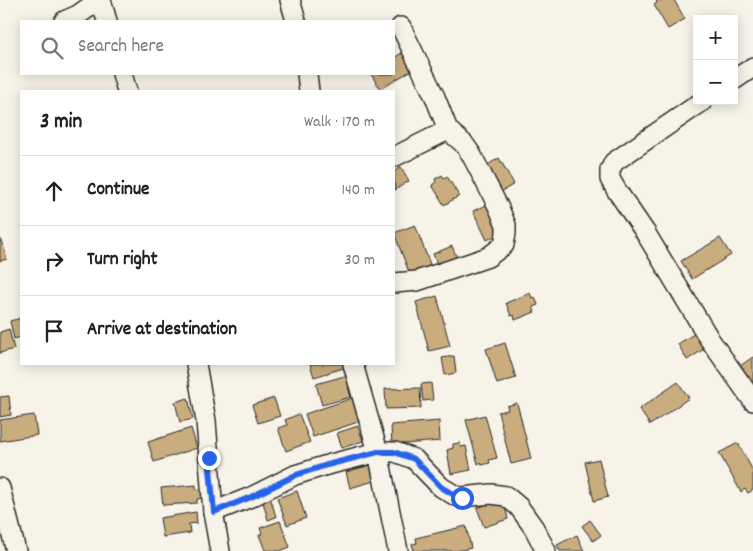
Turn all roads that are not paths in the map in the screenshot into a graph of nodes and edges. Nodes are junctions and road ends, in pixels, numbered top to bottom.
1 (100, 0) edge
2 (290, 0) edge
3 (66, 20) edge
4 (107, 20) edge
5 (296, 20) edge
6 (401, 27) dead end
7 (753, 68) edge
8 (122, 75) edge
9 (307, 75) edge
10 (738, 77) edge
11 (127, 90) edge
12 (309, 90) edge
13 (697, 105) edge
14 (448, 130) junction
15 (395, 156) edge
16 (395, 284) edge
17 (196, 365) edge
18 (353, 365) edge
19 (753, 401) edge
20 (378, 452) junction
21 (0, 488) edge
22 (214, 512) junction
23 (16, 551) edge
24 (220, 551) edge
25 (398, 551) edge
26 (546, 551) edge

1 - 3 street
1 - 4 street
2 - 5 street
6 - 14 street
7 - 10 street
8 - 11 street
9 - 12 street
13 - 19 street
14 - 15 street
14 - 16 street
17 - 22 street
18 - 20 street
20 - 22 street
20 - 25 street
20 - 26 street
21 - 23 street
22 - 24 street

